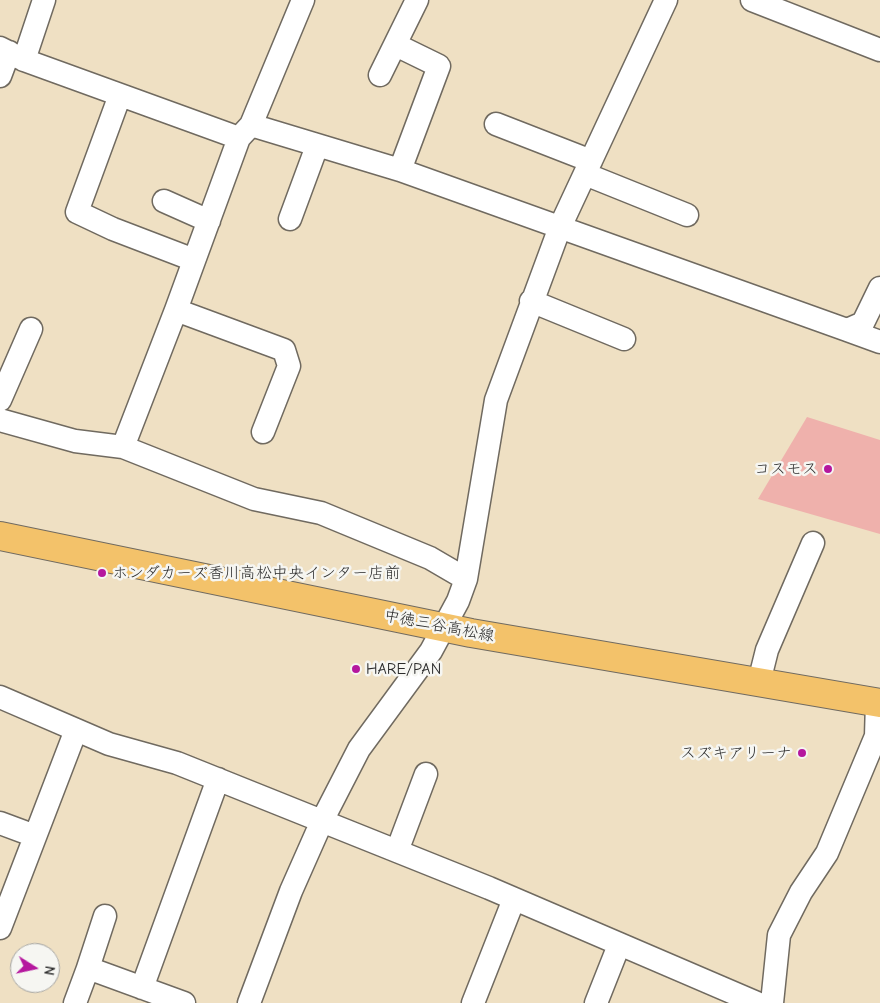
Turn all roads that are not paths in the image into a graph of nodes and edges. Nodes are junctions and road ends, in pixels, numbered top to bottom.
1 (44, 0) edge
2 (303, 0) edge
3 (417, 0) edge
4 (666, 0) edge
5 (752, 0) edge
6 (396, 45) junction
7 (880, 50) edge
8 (11, 53) edge
9 (0, 76) edge
10 (380, 76) dead end
11 (120, 95) junction
12 (496, 124) dead end
13 (245, 131) junction
14 (317, 146) junction
15 (588, 167) junction
16 (400, 170) junction
17 (164, 201) dead end
18 (687, 215) dead end
19 (290, 219) dead end
20 (209, 221) junction
21 (560, 227) junction
22 (194, 260) junction
23 (880, 288) edge
24 (531, 301) junction
25 (176, 310) junction
26 (31, 329) dead end
27 (847, 330) junction
28 (624, 339) dead end
29 (880, 342) edge
30 (0, 400) edge
31 (0, 420) edge
32 (263, 432) dead end
33 (123, 447) junction
34 (0, 536) edge
35 (813, 543) dead end
36 (466, 579) junction
37 (444, 627) junction
38 (759, 682) junction
39 (0, 697) edge
40 (878, 702) edge
41 (76, 730) junction
42 (426, 774) dead end
43 (218, 780) junction
44 (322, 821) junction
45 (0, 823) edge
46 (35, 836) junction
47 (398, 851) junction
48 (514, 899) junction
49 (105, 916) dead end
50 (1, 922) edge
51 (619, 945) junction
52 (88, 968) junction
53 (142, 988) junction
54 (75, 1003) edge
55 (184, 1003) edge
56 (248, 1003) edge
57 (473, 1003) edge
58 (596, 1003) edge
59 (757, 1003) edge
60 (772, 1003) edge

1 - 8 street
2 - 13 street
3 - 6 street
4 - 15 street
5 - 7 street
6 - 10 street
6 - 16 street
8 - 9 street
8 - 11 street
11 - 13 street
11 - 22 street
12 - 15 street
13 - 14 street
13 - 20 street
14 - 16 street
14 - 19 street
15 - 18 street
15 - 21 street
16 - 21 street
17 - 20 street
20 - 22 street
21 - 24 street
21 - 27 street
22 - 25 street
23 - 27 street
24 - 28 street
24 - 36 street
25 - 32 street
25 - 33 street
26 - 30 street
27 - 29 street
31 - 33 street
33 - 36 street
34 - 37 main road, 中徳三谷高松線
35 - 38 street
36 - 37 street
37 - 38 main road, 中徳三谷高松線
37 - 44 street
38 - 40 main road, 中徳三谷高松線
39 - 41 street
40 - 60 street
41 - 43 street
41 - 46 street
42 - 47 street
43 - 44 street
43 - 53 street
44 - 47 street
44 - 56 street
45 - 46 street
46 - 50 street
47 - 48 street
48 - 51 street
48 - 57 street
49 - 52 street
51 - 58 street
51 - 59 street
52 - 53 street
52 - 54 street
53 - 55 street

